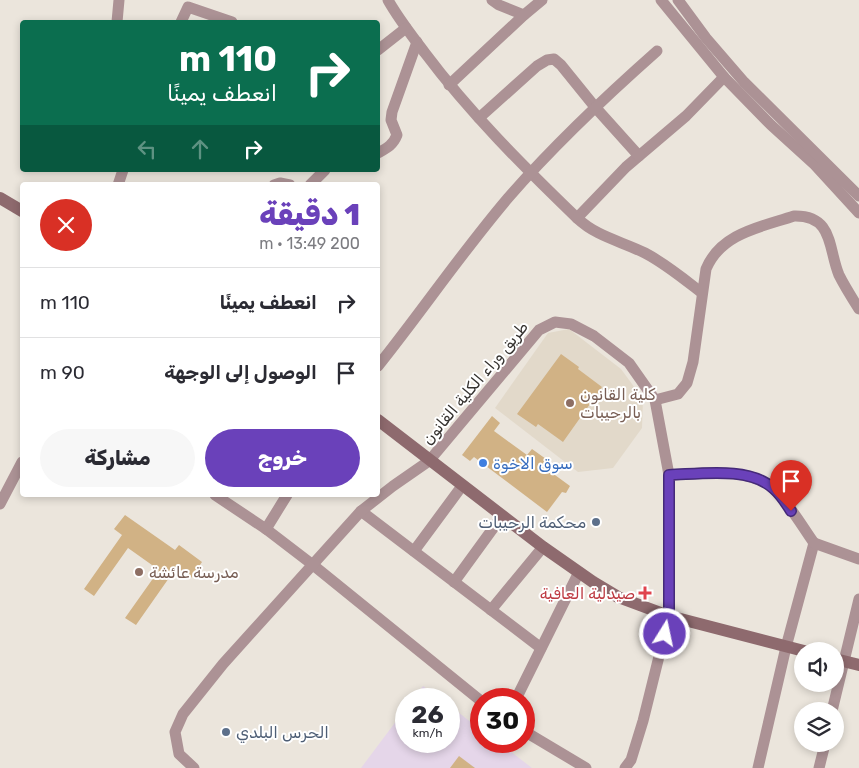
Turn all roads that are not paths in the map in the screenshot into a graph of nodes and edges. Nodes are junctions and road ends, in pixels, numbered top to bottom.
1 (119, 0) edge
2 (388, 0) edge
3 (492, 0) edge
4 (542, 0) edge
5 (661, 0) edge
6 (678, 0) edge
7 (524, 15) junction
8 (117, 20) edge
9 (183, 20) edge
10 (226, 20) edge
11 (406, 28) junction
12 (417, 42) junction
13 (380, 49) edge
14 (657, 51) dead end
15 (724, 78) junction
16 (449, 85) junction
17 (594, 107) junction
18 (479, 118) junction
19 (380, 152) edge
20 (640, 156) junction
21 (818, 162) junction
22 (323, 172) edge
23 (532, 173) junction
24 (313, 182) edge
25 (859, 196) edge
26 (0, 198) edge
27 (20, 210) edge
28 (859, 213) edge
29 (577, 218) junction
30 (702, 293) junction
31 (859, 309) edge
32 (380, 363) edge
33 (655, 400) junction
34 (380, 422) edge
35 (430, 461) junction
36 (20, 466) edge
37 (669, 475) junction
38 (462, 486) junction
39 (380, 495) edge
40 (218, 497) edge
41 (285, 497) edge
42 (378, 497) edge
43 (0, 504) edge
44 (361, 511) junction
45 (502, 516) junction
46 (266, 529) junction
47 (814, 543) junction
48 (543, 547) junction
49 (414, 551) junction
50 (859, 559) edge
51 (313, 566) junction
52 (579, 572) junction
53 (454, 582) junction
54 (859, 599) edge
55 (491, 610) junction
56 (669, 616) junction
57 (844, 645) edge
58 (786, 647) junction
59 (541, 648) junction
60 (794, 649) edge
61 (844, 661) edge
62 (859, 665) edge
63 (521, 688) edge
64 (470, 693) edge
65 (535, 738) edge
66 (822, 752) edge
67 (194, 768) edge
68 (586, 768) edge
69 (625, 768) edge
70 (758, 768) edge
71 (819, 768) edge

1 - 8 street
2 - 11 street
3 - 7 street
4 - 7 street
5 - 15 street
6 - 21 street
7 - 16 street
9 - 10 street
11 - 12 street
11 - 13 street
12 - 16 street
12 - 19 street
14 - 17 street
15 - 20 street
15 - 21 street
16 - 18 street
17 - 18 street
17 - 20 street
17 - 23 street
18 - 23 street
20 - 29 street
21 - 25 street
21 - 28 street
22 - 24 street
23 - 29 street
23 - 32 street
26 - 27 main road
29 - 30 street
30 - 31 street
30 - 33 street
33 - 35 street, طريق وراء الكلية القانون
33 - 37 street, طريق وراء الكلية القانون
34 - 35 main road
35 - 38 main road
35 - 39 street, طريق وراء الكلية القانون
36 - 43 street
37 - 47 street
37 - 56 street, طريق وراء الكلية القانون
38 - 45 main road
38 - 49 street
40 - 46 street
41 - 46 street
42 - 44 street, طريق وراء الكلية القانون
44 - 49 street
44 - 51 street, طريق وراء الكلية القانون
45 - 48 main road
45 - 53 street
46 - 51 street
47 - 50 street
47 - 58 street
48 - 52 main road
48 - 55 street
49 - 53 street
51 - 64 street
51 - 67 street, طريق وراء الكلية القانون
52 - 56 main road
52 - 59 street
53 - 55 street
54 - 57 street
55 - 59 street
56 - 58 main road
56 - 69 street, طريق وراء الكلية القانون
58 - 60 main road
58 - 70 street
59 - 63 street
61 - 62 main road
65 - 68 street
66 - 71 street

